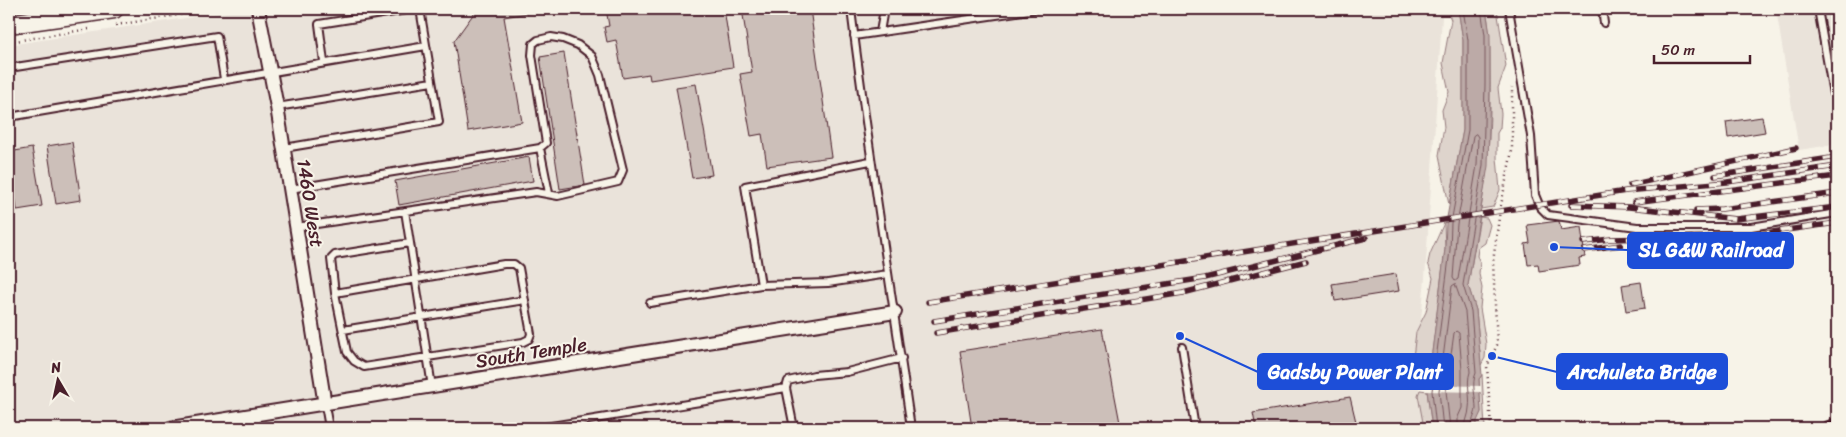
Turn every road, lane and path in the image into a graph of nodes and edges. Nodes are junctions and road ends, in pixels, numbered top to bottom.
1 (114, 9) edge
2 (258, 9) edge
3 (413, 9) edge
4 (420, 9) edge
5 (850, 9) edge
6 (884, 9) edge
7 (1037, 9) edge
8 (1509, 9) edge
9 (1602, 9) edge
10 (1818, 9) edge
11 (1604, 23) dead end
12 (9, 24) edge
13 (880, 32) junction
14 (854, 36) junction
15 (426, 46) junction
16 (324, 62) junction
17 (9, 68) edge
18 (270, 71) junction
19 (224, 79) junction
20 (432, 82) junction
21 (1511, 83) dead end
22 (1837, 97) edge
23 (277, 107) junction
24 (9, 117) edge
25 (284, 148) junction
26 (540, 148) junction
27 (870, 161) junction
28 (290, 188) junction
29 (549, 193) junction
30 (406, 211) junction
31 (1837, 213) edge
32 (296, 227) junction
33 (410, 243) junction
34 (888, 274) junction
35 (415, 279) junction
36 (761, 284) junction
37 (335, 293) junction
38 (525, 300) junction
39 (650, 303) dead end
40 (896, 312) junction
41 (421, 317) junction
42 (343, 330) junction
43 (1182, 347) dead end
44 (428, 357) junction
45 (902, 358) junction
46 (432, 387) junction
47 (786, 388) junction
48 (325, 405) junction
49 (257, 422) edge
50 (171, 428) edge
51 (329, 428) edge
52 (540, 428) edge
53 (794, 428) edge
54 (912, 428) edge
55 (1195, 428) edge
56 (1491, 428) edge

1 - 12 main road
2 - 18 street, 1460 West
3 - 16 lane
4 - 15 lane
5 - 14 lane
6 - 13 lane
7 - 13 lane
8 - 31 lane
9 - 11 lane
10 - 22 lane
13 - 14 lane
14 - 27 lane
15 - 16 lane
15 - 20 lane
16 - 18 lane
17 - 19 lane
18 - 19 lane
18 - 23 street, 1460 West
19 - 24 lane
20 - 23 lane
20 - 25 lane
21 - 56 path
23 - 25 street, 1460 West
25 - 28 street, 1460 West
26 - 28 lane
26 - 29 lane
26 - 29 lane
27 - 34 lane
27 - 36 lane
28 - 32 street, 1460 West
29 - 30 lane
30 - 32 lane
30 - 33 lane
32 - 48 street, 1460 West
33 - 35 lane
33 - 37 lane
34 - 36 lane
34 - 40 lane
35 - 37 lane
35 - 38 lane
35 - 41 lane
36 - 39 lane
37 - 42 lane
38 - 41 lane
38 - 44 lane
40 - 45 lane
40 - 46 street, South Temple
41 - 42 lane
41 - 44 lane
42 - 44 lane
43 - 55 lane
44 - 46 lane
45 - 47 lane
45 - 54 lane
46 - 48 street, South Temple
47 - 52 lane
47 - 53 lane
48 - 49 street, South Temple
48 - 51 lane
49 - 50 street, South Temple

